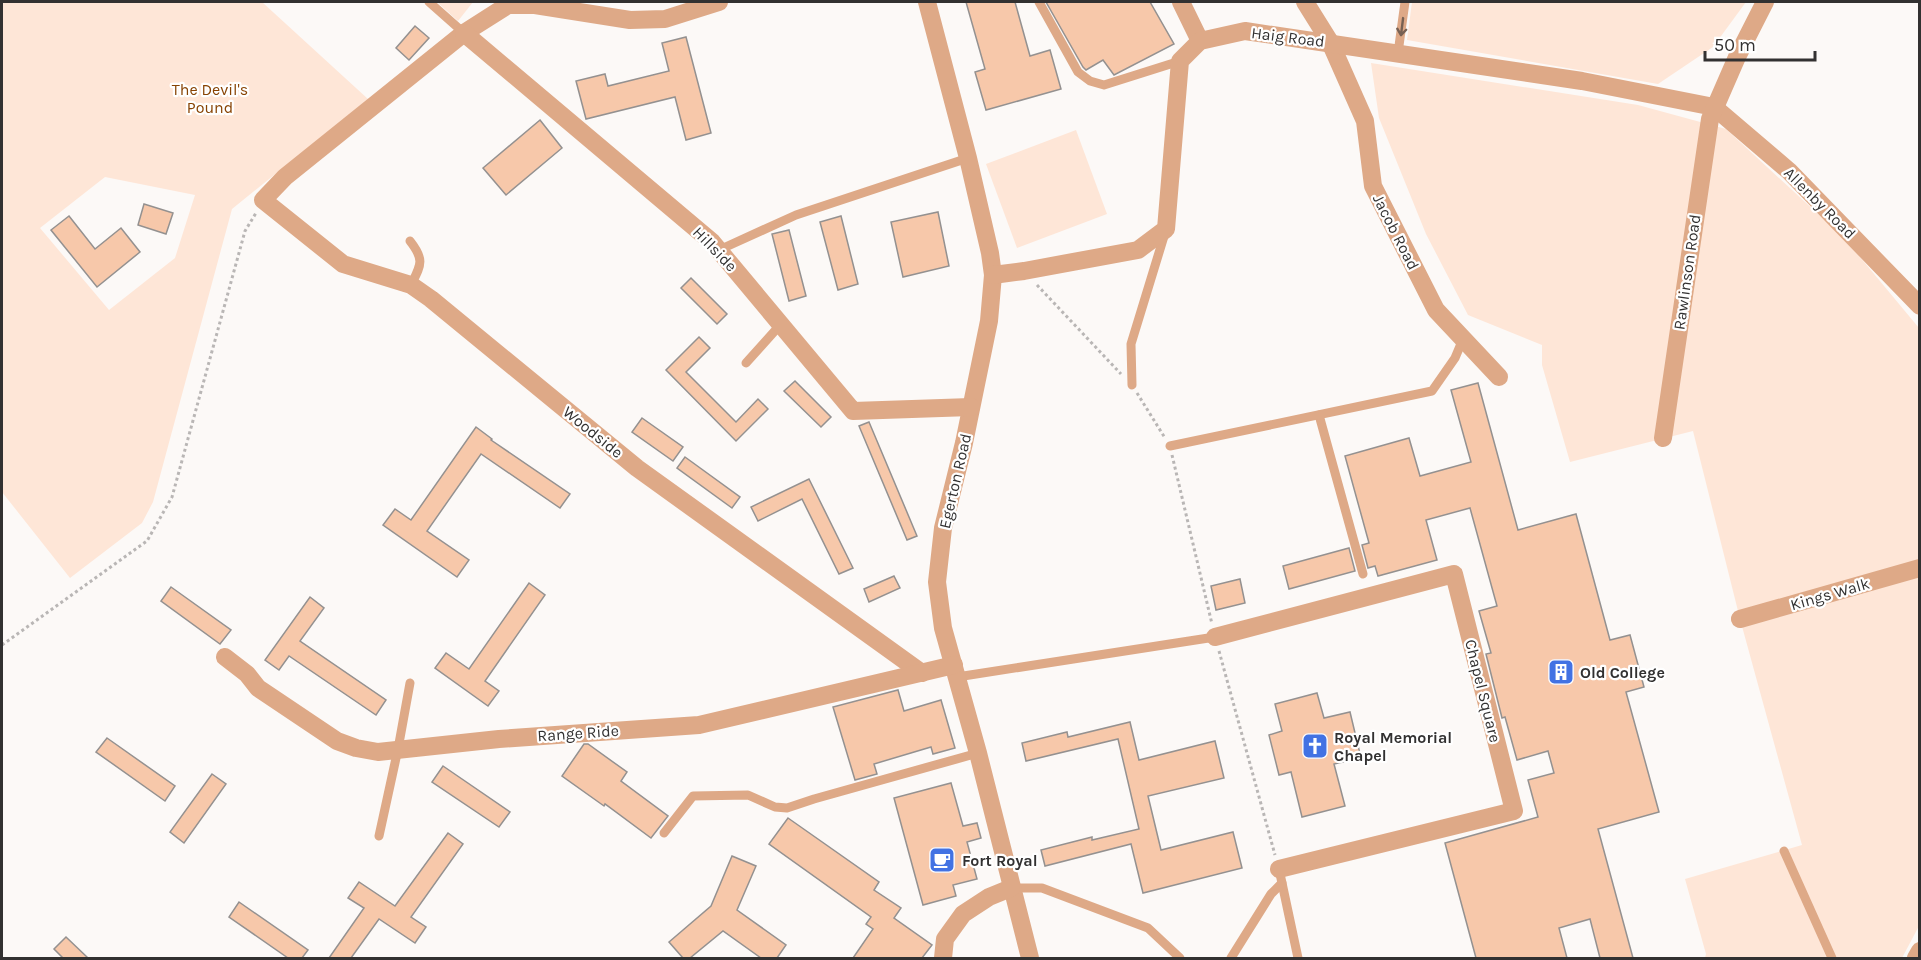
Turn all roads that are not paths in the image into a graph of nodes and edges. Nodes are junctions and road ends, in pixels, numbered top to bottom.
1 (429, 2) edge
2 (715, 2) edge
3 (927, 2) edge
4 (1039, 2) edge
5 (1181, 2) edge
6 (1305, 2) edge
7 (1405, 2) edge
8 (1765, 2) edge
9 (464, 33) junction
10 (1200, 40) junction
11 (1330, 42) junction
12 (1398, 53) junction
13 (1180, 61) junction
14 (1714, 107) junction
15 (968, 158) junction
16 (1166, 229) junction
17 (410, 241) dead end
18 (719, 250) junction
19 (993, 275) junction
20 (411, 285) junction
21 (1920, 306) edge
22 (781, 324) junction
23 (1463, 339) junction
24 (746, 363) dead end
25 (1499, 377) dead end
26 (1132, 385) road end
27 (971, 407) junction
28 (1319, 415) junction
29 (1663, 438) dead end
30 (1170, 446) road end
31 (1920, 568) edge
32 (1363, 574) dead end
33 (1740, 619) dead end
34 (1215, 637) joint
35 (225, 657) dead end
36 (956, 671) junction
37 (922, 673) junction
38 (410, 683) dead end
39 (398, 750) junction
40 (978, 753) junction
41 (664, 833) dead end
42 (379, 836) dead end
43 (1785, 851) dead end
44 (1281, 875) junction
45 (1011, 888) junction
46 (1920, 951) edge
47 (943, 958) edge
48 (1030, 958) edge
49 (1180, 958) edge
50 (1232, 958) edge
51 (1298, 958) edge
52 (1832, 958) edge
53 (1916, 958) edge

1 - 9 lane
2 - 9 street
3 - 15 street, Egerton Road
4 - 13 lane
5 - 10 street
6 - 11 street, Jacob Road
7 -> 12 lane
8 - 14 street, Rawlinson Road
9 - 18 street, Hillside
9 - 20 street, Woodside
10 - 11 street, Haig Road
10 - 13 street
11 - 12 street, Haig Road
11 - 23 street, Jacob Road
12 - 14 street, Haig Road
13 - 16 street
14 - 21 street, Allenby Road
14 - 29 street, Rawlinson Road
15 - 18 lane
15 - 19 street, Egerton Road
16 - 19 street
16 - 26 lane
17 - 20 lane
18 - 22 street, Hillside
19 - 27 street, Egerton Road
20 - 37 street, Woodside
22 - 24 lane
22 - 27 street, Hillside
23 - 25 street, Jacob Road
23 - 28 lane
27 - 36 street, Egerton Road
28 - 30 lane
28 - 32 lane
31 - 33 street, Kings Walk
34 - 36 lane
34 - 44 street, Chapel Square
35 - 39 street, Range Ride
36 - 37 street, Range Ride
36 - 40 street, Egerton Road
37 - 39 street, Range Ride
38 - 39 lane
39 - 42 lane
40 - 41 lane
40 - 45 street, Egerton Road
43 - 52 lane
44 - 50 lane
44 - 51 lane
45 - 47 street
45 - 48 street, Egerton Road
45 - 49 lane
46 - 53 street

